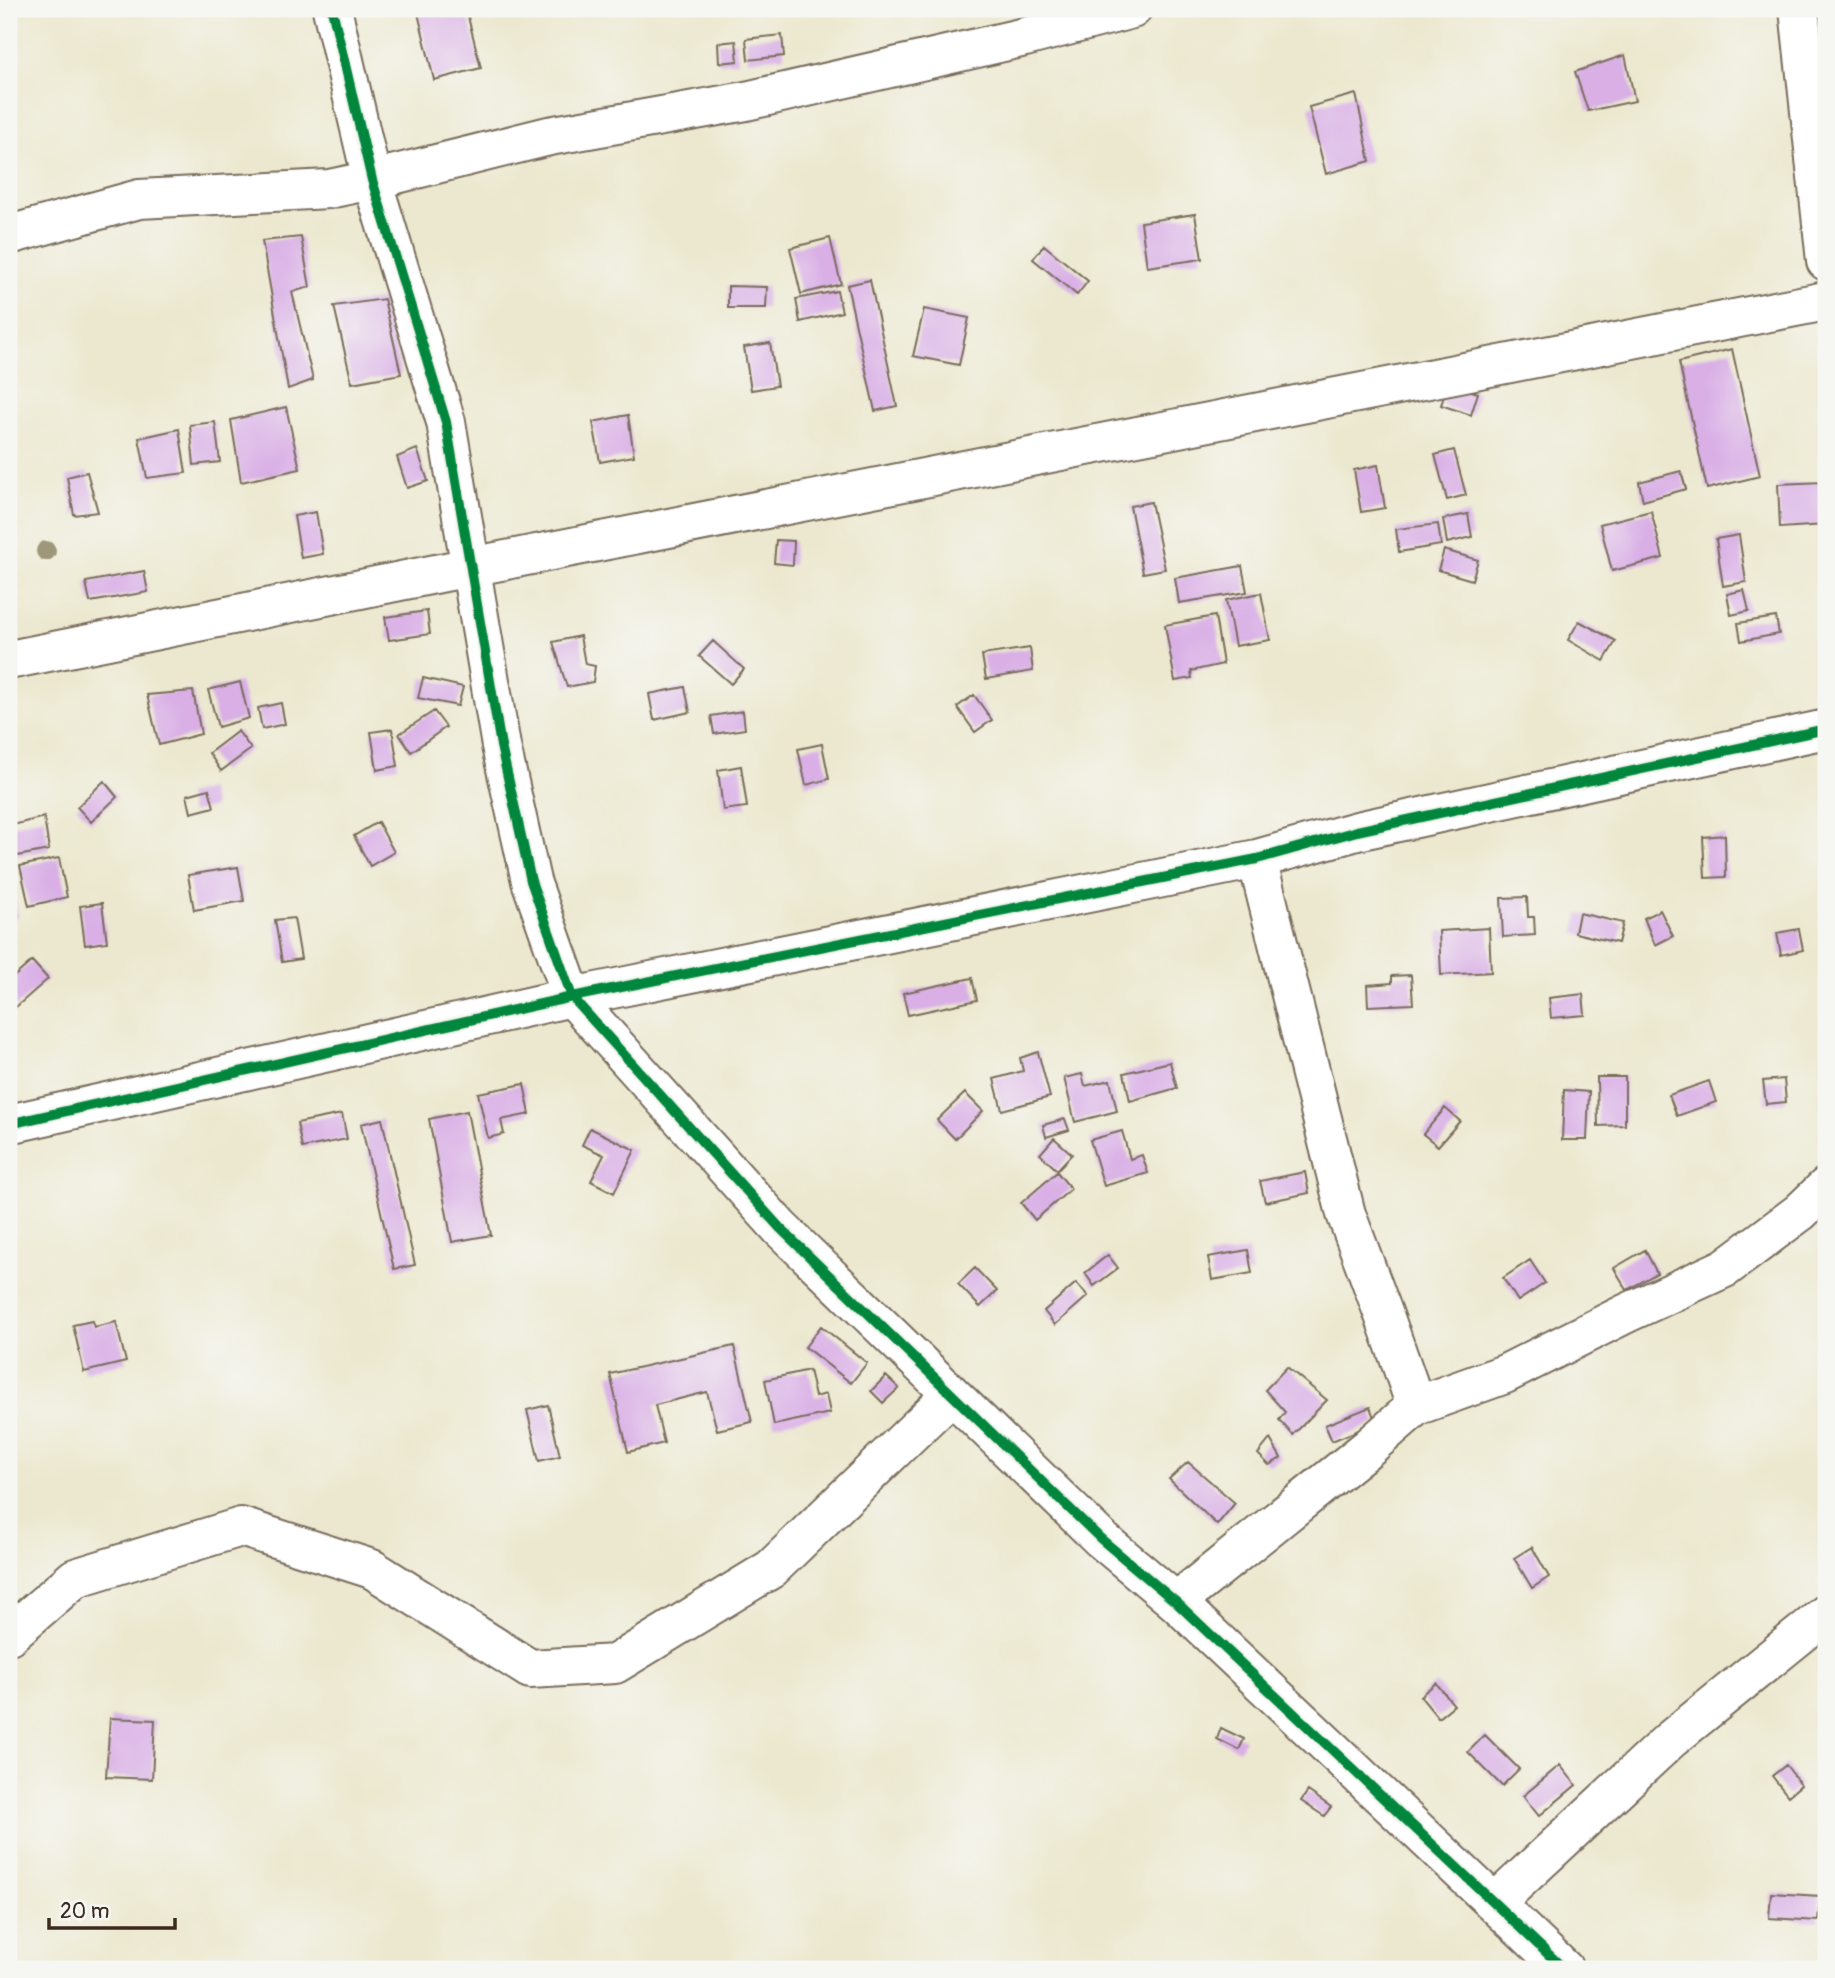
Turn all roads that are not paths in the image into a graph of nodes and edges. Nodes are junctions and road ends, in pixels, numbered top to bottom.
1 (332, 9) edge
2 (1132, 9) edge
3 (1799, 9) edge
4 (372, 180) junction
5 (9, 235) edge
6 (1826, 261) edge
7 (1826, 301) edge
8 (470, 567) junction
9 (9, 660) edge
10 (1826, 729) edge
11 (1257, 859) junction
12 (572, 997) junction
13 (9, 1124) edge
14 (1826, 1187) edge
15 (951, 1395) junction
16 (1416, 1406) junction
17 (1176, 1602) junction
18 (1826, 1614) edge
19 (9, 1635) edge
20 (1496, 1902) junction
21 (1564, 1969) edge

1 - 4 street
2 - 4 street
3 - 6 street
4 - 5 street
4 - 8 street
7 - 8 street
8 - 9 street
8 - 12 street
10 - 11 street
11 - 12 street
11 - 16 street
12 - 13 street
12 - 15 street
14 - 16 street
15 - 17 street
15 - 19 street
16 - 17 street
17 - 20 street
18 - 20 street
20 - 21 street

